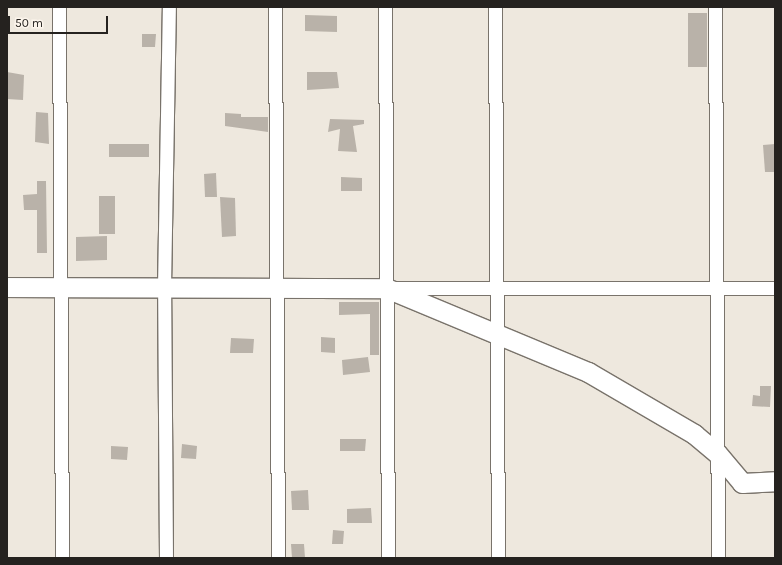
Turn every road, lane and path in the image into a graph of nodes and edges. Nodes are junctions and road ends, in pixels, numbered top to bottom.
1 (59, 7) edge
2 (169, 7) edge
3 (275, 7) edge
4 (385, 7) edge
5 (495, 7) edge
6 (715, 7) edge
7 (7, 287) edge
8 (60, 287) junction
9 (164, 287) junction
10 (277, 287) junction
11 (496, 287) junction
12 (386, 288) junction
13 (716, 288) junction
14 (775, 288) edge
15 (497, 332) junction
16 (717, 453) junction
17 (775, 481) edge
18 (62, 558) edge
19 (166, 558) edge
20 (278, 558) edge
21 (388, 558) edge
22 (498, 558) edge
23 (718, 558) edge

1 - 8 street
2 - 9 street
3 - 10 street
4 - 12 street
5 - 11 street
6 - 13 street
7 - 8 street
8 - 9 street
8 - 18 street
9 - 10 street
9 - 19 street
10 - 12 street
10 - 20 street
11 - 12 street
11 - 13 street
11 - 15 street
12 - 15 street
12 - 21 street
13 - 14 street
13 - 16 street
15 - 16 street
15 - 22 street
16 - 17 street
16 - 23 street

